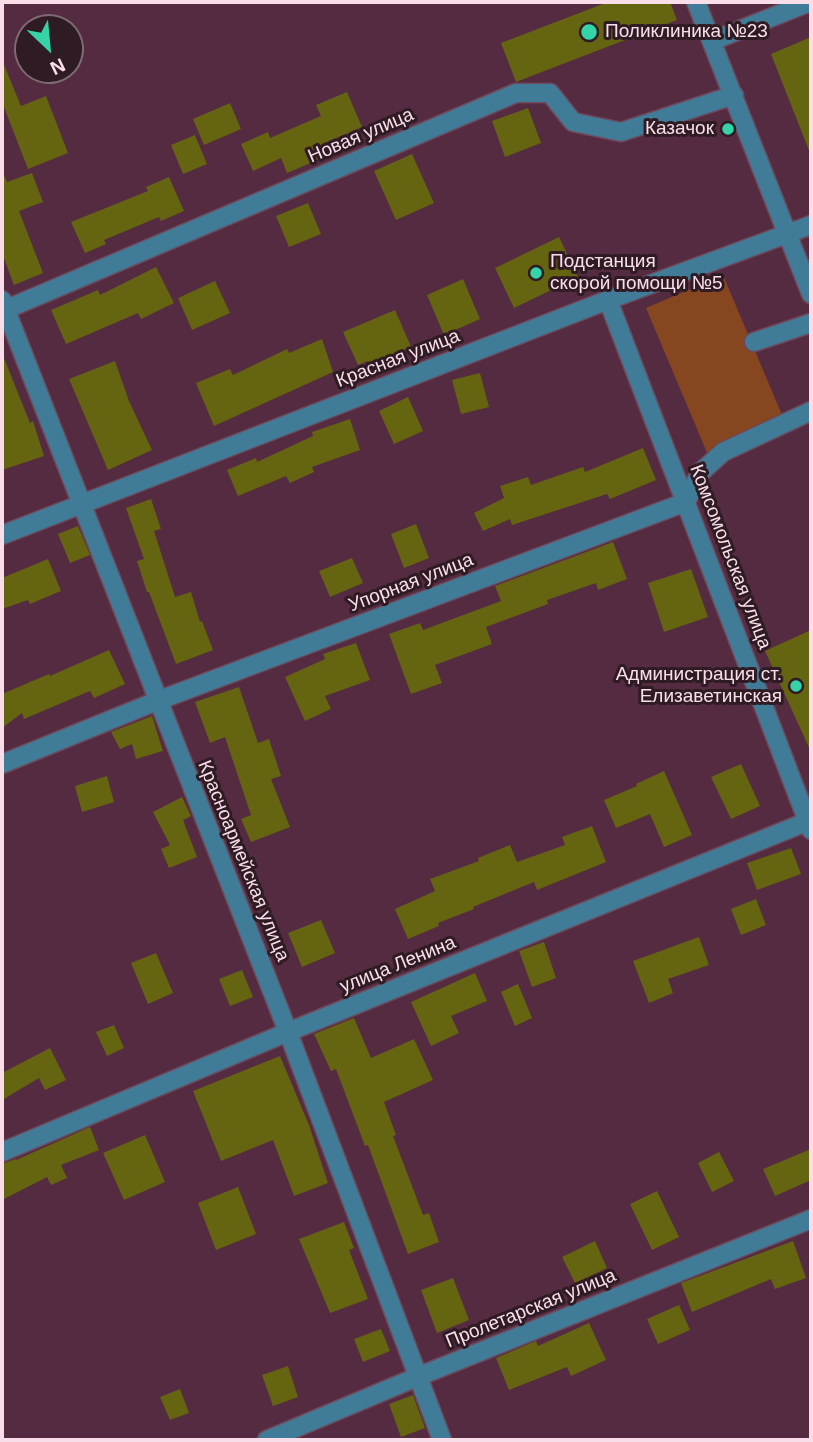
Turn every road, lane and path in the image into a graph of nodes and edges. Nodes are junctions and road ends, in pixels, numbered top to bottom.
1 (696, 2) edge
2 (810, 2) edge
3 (712, 41) junction
4 (734, 95) junction
5 (811, 225) edge
6 (788, 234) junction
7 (811, 294) edge
8 (608, 300) junction
9 (3, 307) edge
10 (811, 323) edge
11 (754, 342) dead end
12 (811, 411) edge
13 (686, 502) junction
14 (82, 503) junction
15 (2, 535) edge
16 (157, 701) junction
17 (2, 764) edge
18 (810, 824) edge
19 (288, 1032) junction
20 (2, 1152) edge
21 (811, 1219) edge
22 (417, 1377) junction
23 (267, 1440) edge
24 (442, 1440) edge

1 - 3 street
2 - 3 street
3 - 4 street
4 - 6 street
4 - 9 street, Новая улица
5 - 6 street, Красная улица
6 - 7 street
6 - 8 street, Красная улица
8 - 13 street, Комсомольская улица
8 - 14 street, Красная улица
9 - 14 street, Красноармейская улица
10 - 11 street
12 - 13 street
13 - 16 street, Упорная улица
13 - 18 street, Комсомольская улица
14 - 15 street, Красная улица
14 - 16 street, Красноармейская улица
16 - 17 street, Упорная улица
16 - 19 street, Красноармейская улица
18 - 19 street, улица Ленина
19 - 20 street, улица Ленина
19 - 22 street, Красноармейская улица
21 - 22 street, Пролетарская улица
22 - 23 street, Пролетарская улица
22 - 24 street, Красноармейская улица

